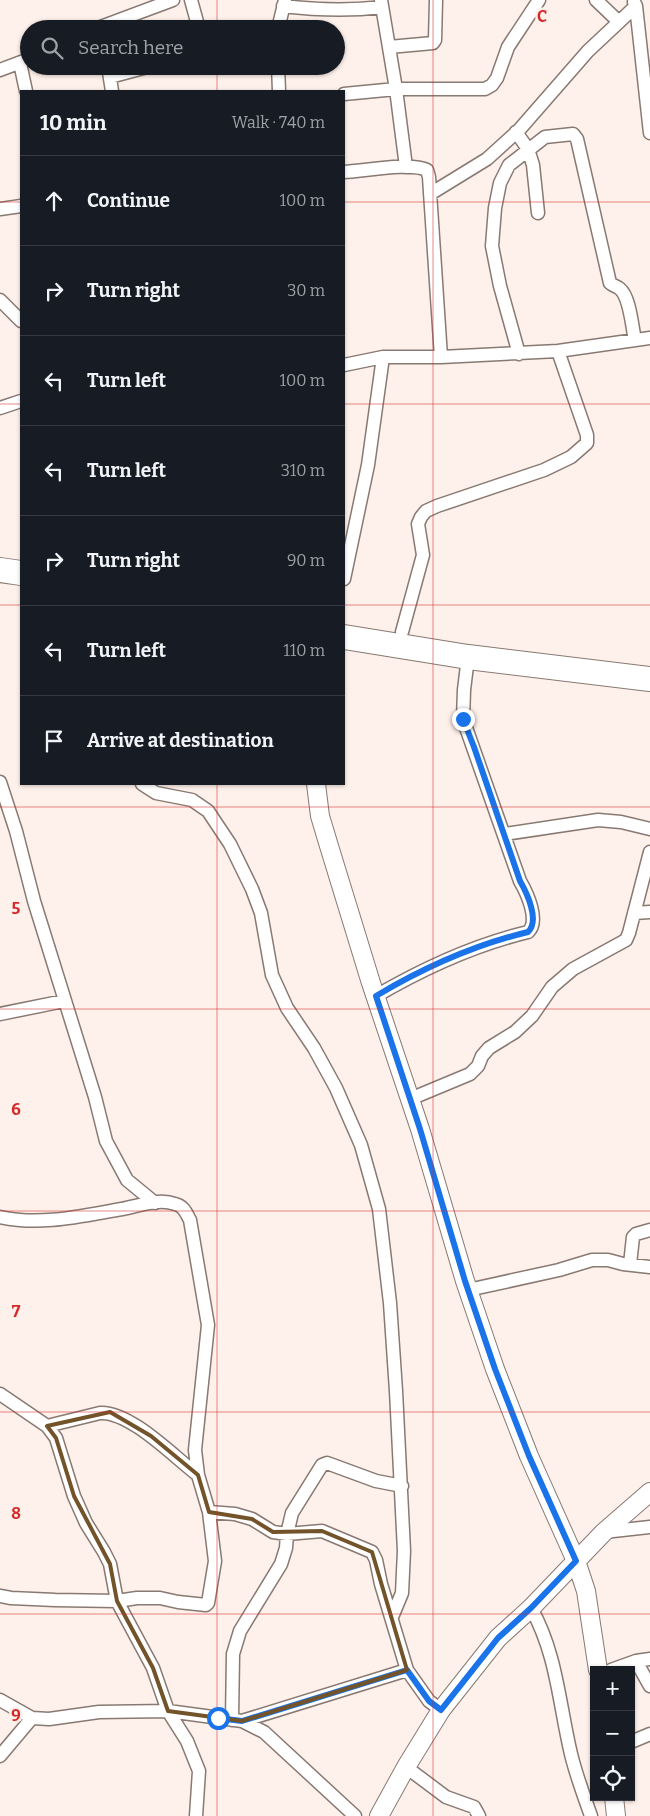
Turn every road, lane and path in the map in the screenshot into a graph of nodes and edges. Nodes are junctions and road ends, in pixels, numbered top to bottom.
1 (173, 0) edge
2 (191, 0) edge
3 (436, 0) edge
4 (539, 0) edge
5 (596, 0) edge
6 (284, 3) edge
7 (634, 3) edge
8 (150, 4) edge
9 (382, 4) edge
10 (115, 20) edge
11 (197, 20) edge
12 (280, 20) edge
13 (619, 22) junction
14 (389, 47) junction
15 (20, 63) edge
16 (0, 70) edge
17 (25, 75) edge
18 (109, 75) edge
19 (278, 75) edge
20 (396, 89) junction
21 (26, 90) edge
22 (112, 90) edge
23 (279, 90) edge
24 (345, 94) edge
25 (650, 128) edge
26 (516, 132) junction
27 (650, 133) edge
28 (528, 149) junction
29 (406, 167) junction
30 (345, 172) edge
31 (430, 194) junction
32 (20, 206) edge
33 (0, 209) edge
34 (538, 213) dead end
35 (0, 300) edge
36 (20, 320) edge
37 (650, 338) edge
38 (635, 340) junction
39 (558, 351) junction
40 (519, 354) junction
41 (383, 357) junction
42 (441, 357) junction
43 (345, 365) edge
44 (20, 401) edge
45 (0, 408) edge
46 (345, 574) edge
47 (345, 623) edge
48 (402, 632) junction
49 (345, 637) edge
50 (468, 657) junction
51 (650, 665) edge
52 (650, 679) edge
53 (144, 785) edge
54 (316, 785) edge
55 (1, 787) edge
56 (650, 829) edge
57 (504, 834) junction
58 (650, 852) edge
59 (650, 912) edge
60 (634, 913) junction
61 (376, 996) junction
62 (64, 1001) junction
63 (0, 1014) edge
64 (410, 1099) junction
65 (155, 1203) junction
66 (0, 1217) edge
67 (650, 1230) edge
68 (630, 1264) junction
69 (650, 1267) edge
70 (468, 1290) junction
71 (0, 1394) edge
72 (46, 1426) junction
73 (198, 1475) junction
74 (402, 1486) junction
75 (650, 1492) edge
76 (209, 1512) junction
77 (650, 1527) edge
78 (604, 1532) junction
79 (287, 1534) junction
80 (576, 1561) junction
81 (0, 1596) edge
82 (117, 1601) junction
83 (531, 1608) junction
84 (392, 1617) junction
85 (650, 1659) edge
86 (636, 1661) junction
87 (597, 1666) edge
88 (623, 1666) edge
89 (407, 1670) junction
90 (650, 1686) edge
91 (0, 1700) edge
92 (441, 1710) junction
93 (168, 1711) junction
94 (32, 1718) junction
95 (237, 1720) junction
96 (650, 1734) edge
97 (635, 1740) edge
98 (0, 1756) edge
99 (406, 1767) junction
100 (614, 1801) edge
101 (196, 1816) edge
102 (355, 1816) edge
103 (379, 1816) edge
104 (479, 1816) edge
105 (591, 1816) edge
106 (616, 1816) edge

1 - 8 street
2 - 11 street
3 - 14 street
4 - 20 street
5 - 13 street
6 - 9 street
6 - 12 street
7 - 13 street
7 - 25 street
8 - 10 street
9 - 14 street
13 - 26 street
14 - 20 street
15 - 16 street
17 - 21 street
18 - 22 street
19 - 23 street
20 - 24 street
20 - 29 street
25 - 27 street
26 - 28 street
26 - 31 street
28 - 34 street
28 - 38 street
28 - 40 street
29 - 30 street
29 - 31 street
31 - 42 street
32 - 33 street
35 - 36 street
37 - 38 street
38 - 39 street
39 - 40 street
39 - 48 street
40 - 42 street
41 - 42 street
41 - 43 street
41 - 46 street
44 - 45 street
47 - 48 highway
48 - 51 highway
49 - 50 highway
50 - 52 highway
50 - 57 street
53 - 74 street
54 - 61 street
55 - 62 street
56 - 57 street
57 - 61 street
58 - 60 street
59 - 60 street
60 - 64 street
61 - 64 street
62 - 63 street
62 - 65 street
64 - 70 street
65 - 66 street
65 - 73 street
67 - 68 street
68 - 69 street
68 - 70 street
70 - 80 street
71 - 72 street
72 - 73 street
72 - 82 street
73 - 76 street
74 - 79 street
74 - 84 street
75 - 78 street
76 - 79 street
76 - 82 street
77 - 78 street
78 - 80 street
79 - 84 street
79 - 95 street
80 - 83 street
80 - 87 street
81 - 82 street
82 - 93 street
83 - 92 street
83 - 105 street
84 - 89 street
85 - 86 street
86 - 88 street
86 - 90 street
89 - 92 street
89 - 95 street
91 - 94 street
92 - 99 street
93 - 94 street
93 - 95 street
93 - 101 street
94 - 98 street
95 - 102 street
96 - 97 street
99 - 103 street
99 - 104 street
100 - 106 street

